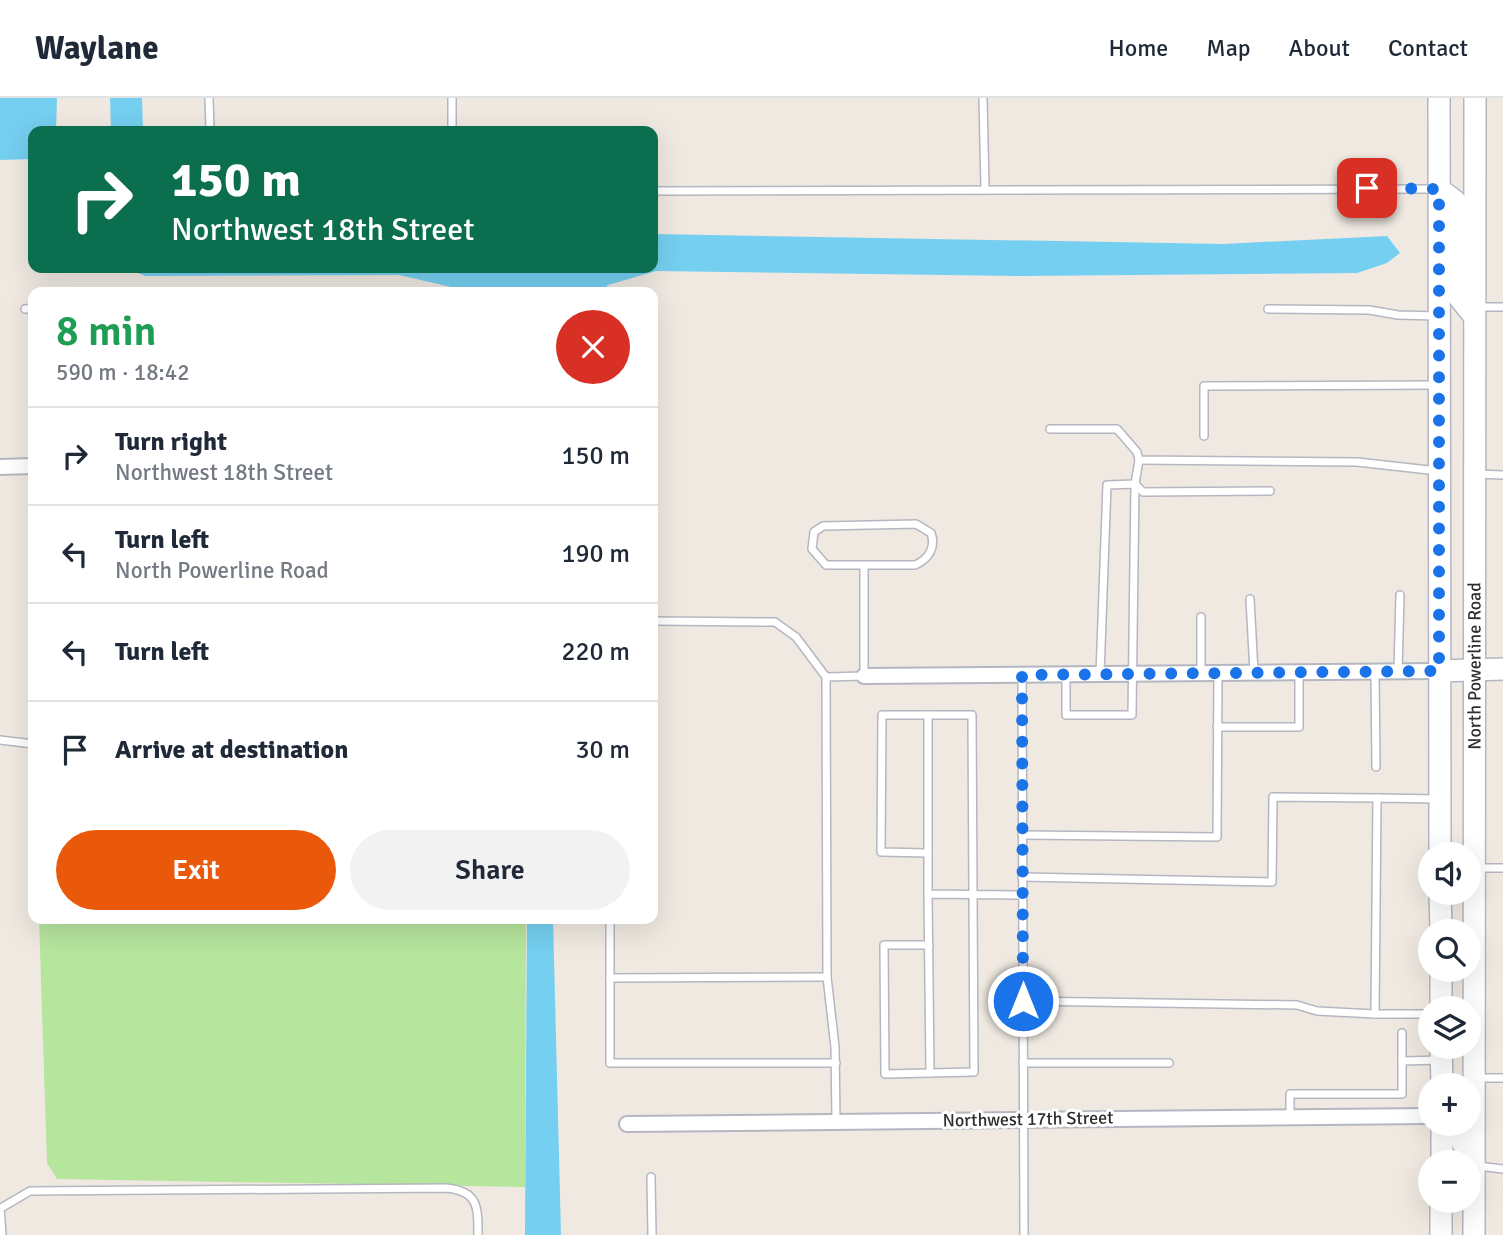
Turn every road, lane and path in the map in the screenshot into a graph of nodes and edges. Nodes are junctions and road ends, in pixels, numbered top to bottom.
1 (209, 98) edge
2 (452, 98) edge
3 (984, 98) edge
4 (1439, 98) edge
5 (1475, 98) edge
6 (210, 126) edge
7 (452, 126) edge
8 (985, 188) junction
9 (1439, 189) junction
10 (658, 191) edge
11 (1503, 307) edge
12 (1268, 309) dead end
13 (1474, 311) junction
14 (1439, 316) junction
15 (1439, 385) junction
16 (1050, 429) dead end
17 (1204, 436) dead end
18 (1139, 460) junction
19 (28, 466) edge
20 (0, 467) edge
21 (1439, 472) junction
22 (1473, 474) junction
23 (1503, 475) edge
24 (1135, 484) junction
25 (1270, 491) dead end
26 (864, 565) junction
27 (1399, 595) dead end
28 (1250, 599) dead end
29 (1201, 617) dead end
30 (658, 621) edge
31 (1503, 669) edge
32 (1299, 671) junction
33 (1375, 671) junction
34 (1398, 671) junction
35 (1439, 671) junction
36 (1472, 671) junction
37 (1217, 672) junction
38 (1254, 672) junction
39 (1132, 673) junction
40 (1201, 673) junction
41 (1066, 674) junction
42 (1100, 674) junction
43 (1022, 675) junction
44 (864, 676) junction
45 (825, 677) junction
46 (928, 715) junction
47 (1217, 727) junction
48 (0, 740) edge
49 (28, 743) edge
50 (1376, 767) dead end
51 (1377, 799) junction
52 (1440, 799) junction
53 (1022, 835) junction
54 (1440, 842) edge
55 (1473, 842) edge
56 (928, 853) junction
57 (1481, 868) edge
58 (1503, 868) edge
59 (1022, 877) junction
60 (928, 894) junction
61 (974, 894) junction
62 (1022, 895) junction
63 (1473, 905) edge
64 (610, 924) edge
65 (929, 945) junction
66 (827, 977) junction
67 (610, 978) junction
68 (1023, 1001) junction
69 (1375, 1014) junction
70 (1418, 1014) edge
71 (1402, 1033) dead end
72 (1402, 1060) junction
73 (836, 1063) junction
74 (1023, 1063) junction
75 (1169, 1063) dead end
76 (1443, 1070) edge
77 (930, 1073) junction
78 (1474, 1073) edge
79 (1481, 1077) edge
80 (1503, 1078) edge
81 (1418, 1116) edge
82 (1290, 1117) junction
83 (1023, 1119) junction
84 (836, 1121) junction
85 (627, 1124) dead end
86 (1481, 1167) edge
87 (1503, 1169) edge
88 (650, 1177) dead end
89 (1, 1208) edge
90 (1441, 1213) edge
91 (1474, 1213) edge
92 (2, 1235) edge
93 (478, 1235) edge
94 (652, 1235) edge
95 (1024, 1235) edge
96 (1441, 1235) edge
97 (1474, 1235) edge

1 - 6 lane
2 - 7 lane
3 - 8 lane
4 - 9 main road, North Powerline Road
5 - 13 main road, North Powerline Road
8 - 9 lane
8 - 10 lane
9 - 13 main road
9 - 14 main road, North Powerline Road
11 - 13 lane
12 - 14 lane
13 - 22 main road, North Powerline Road
14 - 15 main road, North Powerline Road
15 - 17 lane
15 - 21 main road, North Powerline Road
16 - 18 lane
18 - 21 lane
18 - 24 lane
19 - 20 street
21 - 35 main road, North Powerline Road
22 - 23 lane
22 - 36 main road, North Powerline Road
24 - 25 lane
24 - 39 lane
24 - 42 lane
26 - 26 lane
26 - 44 lane
27 - 34 lane
28 - 38 lane
29 - 40 lane
30 - 45 lane
31 - 36 main road
32 - 33 street
32 - 38 street
32 - 47 lane
33 - 34 street
33 - 50 lane
34 - 35 street
35 - 36 main road
35 - 52 main road, North Powerline Road
36 - 55 main road, North Powerline Road
37 - 38 street
37 - 40 street
37 - 47 lane
39 - 40 street
39 - 41 lane
39 - 42 street
41 - 42 street
41 - 43 street
43 - 44 street
43 - 53 lane
44 - 45 lane
45 - 66 lane
46 - 56 lane
46 - 56 lane
46 - 61 lane
47 - 53 lane
48 - 49 lane
51 - 52 lane
51 - 59 lane
51 - 69 lane
52 - 54 main road, North Powerline Road
53 - 59 lane
56 - 60 lane
57 - 58 lane
59 - 62 lane
60 - 61 lane
60 - 65 lane
61 - 62 lane
61 - 77 lane
62 - 68 lane
63 - 78 main road, North Powerline Road
64 - 67 lane
65 - 77 lane
65 - 77 lane
66 - 67 lane
66 - 73 lane
67 - 73 lane
68 - 69 lane
68 - 74 lane
69 - 70 lane
71 - 72 lane
72 - 76 lane
72 - 82 lane
73 - 84 lane
74 - 75 lane
74 - 83 lane
79 - 80 lane
81 - 82 street, Northwest 17th Street
82 - 83 street, Northwest 17th Street
83 - 84 street, Northwest 17th Street
83 - 95 lane
84 - 85 street, Northwest 17th Street
86 - 87 lane
88 - 94 lane
89 - 92 lane
89 - 93 lane
90 - 96 main road
91 - 97 main road

